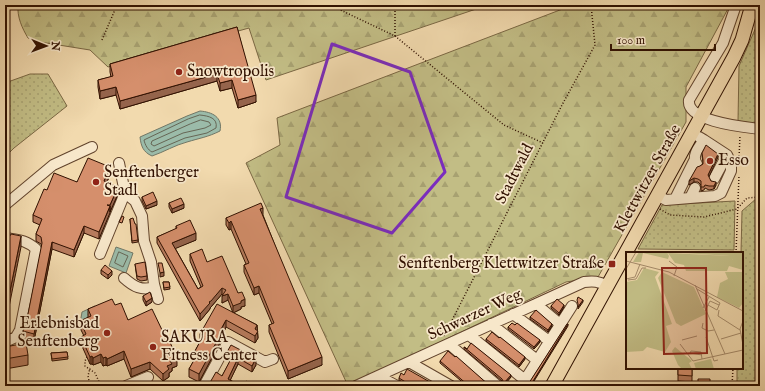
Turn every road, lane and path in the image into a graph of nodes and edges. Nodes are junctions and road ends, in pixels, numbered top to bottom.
1 (117, 5) edge
2 (330, 5) edge
3 (395, 5) edge
4 (591, 5) edge
5 (736, 5) edge
6 (752, 5) edge
7 (395, 36) junction
8 (102, 40) dead end
9 (702, 116) junction
10 (740, 127) junction
11 (760, 129) edge
12 (698, 136) junction
13 (544, 143) junction
14 (92, 147) dead end
15 (727, 155) junction
16 (120, 163) dead end
17 (739, 164) dead end
18 (739, 172) dead end
19 (714, 179) dead end
20 (695, 188) dead end
21 (126, 192) junction
22 (760, 197) edge
23 (690, 198) junction
24 (675, 199) junction
25 (658, 202) junction
26 (5, 205) edge
27 (737, 209) junction
28 (5, 244) edge
29 (628, 252) edge
30 (736, 252) edge
31 (100, 254) dead end
32 (626, 255) edge
33 (124, 278) dead end
34 (607, 286) junction
35 (154, 287) junction
36 (158, 299) dead end
37 (536, 304) junction
38 (572, 306) dead end
39 (513, 314) junction
40 (491, 324) junction
41 (560, 324) junction
42 (469, 335) junction
43 (549, 341) junction
44 (5, 342) edge
45 (449, 344) junction
46 (438, 349) junction
47 (87, 357) edge
48 (273, 359) dead end
49 (537, 360) junction
50 (409, 362) junction
51 (90, 368) junction
52 (733, 369) edge
53 (378, 376) junction
54 (148, 377) dead end
55 (523, 383) edge
56 (90, 386) edge
57 (101, 386) edge
58 (126, 386) edge
59 (204, 386) edge
60 (356, 386) edge
61 (397, 386) edge
62 (451, 386) edge
63 (498, 386) edge
64 (552, 386) edge
65 (732, 386) edge

1 - 8 path
2 - 7 path
3 - 7 path
4 - 13 path, Stadtwald
5 - 9 street
6 - 9 main road, Klettwitzer Straße
7 - 13 path
9 - 10 street
9 - 12 main road, Klettwitzer Straße
10 - 11 street
10 - 17 path
12 - 15 street
12 - 24 street
12 - 25 main road, Klettwitzer Straße
13 - 46 path, Stadtwald
14 - 26 street
15 - 19 street
15 - 23 street
16 - 21 street
18 - 27 path
20 - 23 street
21 - 31 street
21 - 35 street
22 - 27 path
23 - 24 street
24 - 25 street
25 - 27 path
25 - 29 main road, Klettwitzer Straße
27 - 30 path
28 - 44 street
32 - 34 main road, Klettwitzer Straße
33 - 35 street
34 - 37 street, Schwarzer Weg
34 - 64 main road, Klettwitzer Straße
35 - 36 street
37 - 39 street, Schwarzer Weg
37 - 41 street
38 - 41 street
39 - 40 street, Schwarzer Weg
39 - 43 street
40 - 42 street, Schwarzer Weg
40 - 49 street
41 - 43 street
42 - 45 street, Schwarzer Weg
42 - 55 street
43 - 49 street
45 - 46 street, Schwarzer Weg
45 - 63 street
46 - 50 street, Schwarzer Weg
47 - 51 path
48 - 59 street
49 - 55 street
50 - 53 street, Schwarzer Weg
50 - 62 street
51 - 56 path
51 - 57 path
52 - 65 path
53 - 60 street, Schwarzer Weg
53 - 61 street
54 - 58 street

